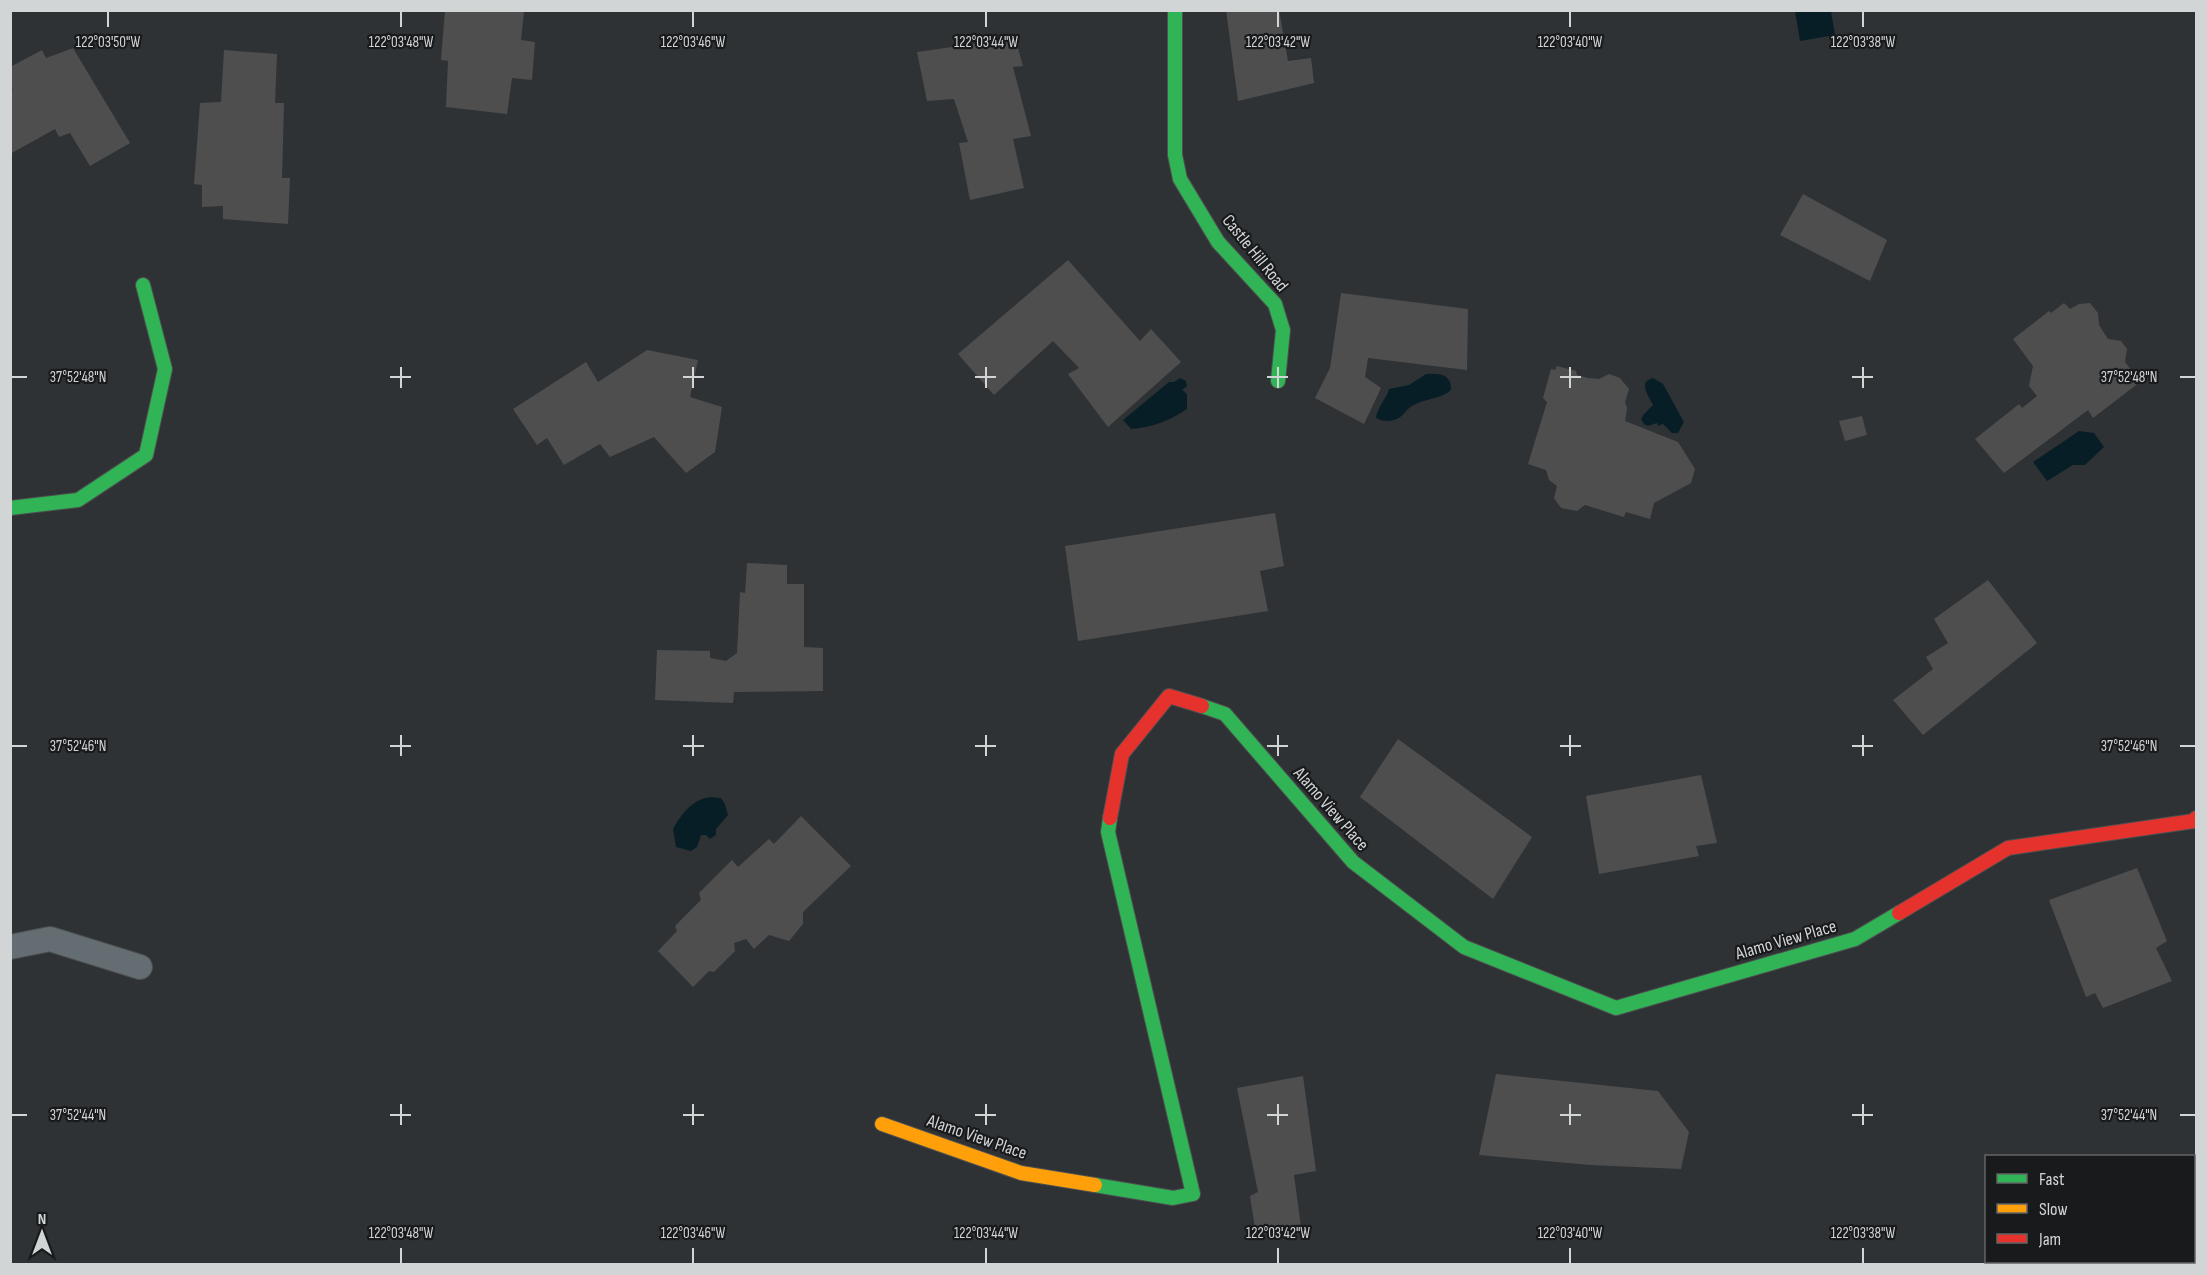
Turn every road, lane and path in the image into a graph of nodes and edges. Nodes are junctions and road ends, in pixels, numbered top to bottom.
1 (1175, 10) edge
2 (142, 285) dead end
3 (1278, 381) dead end
4 (10, 508) edge
5 (2196, 818) edge
6 (10, 947) edge
7 (140, 967) dead end
8 (882, 1124) dead end

1 - 3 street, Castle Hill Road
2 - 4 street
5 - 8 street, Alamo View Place
6 - 7 lane

